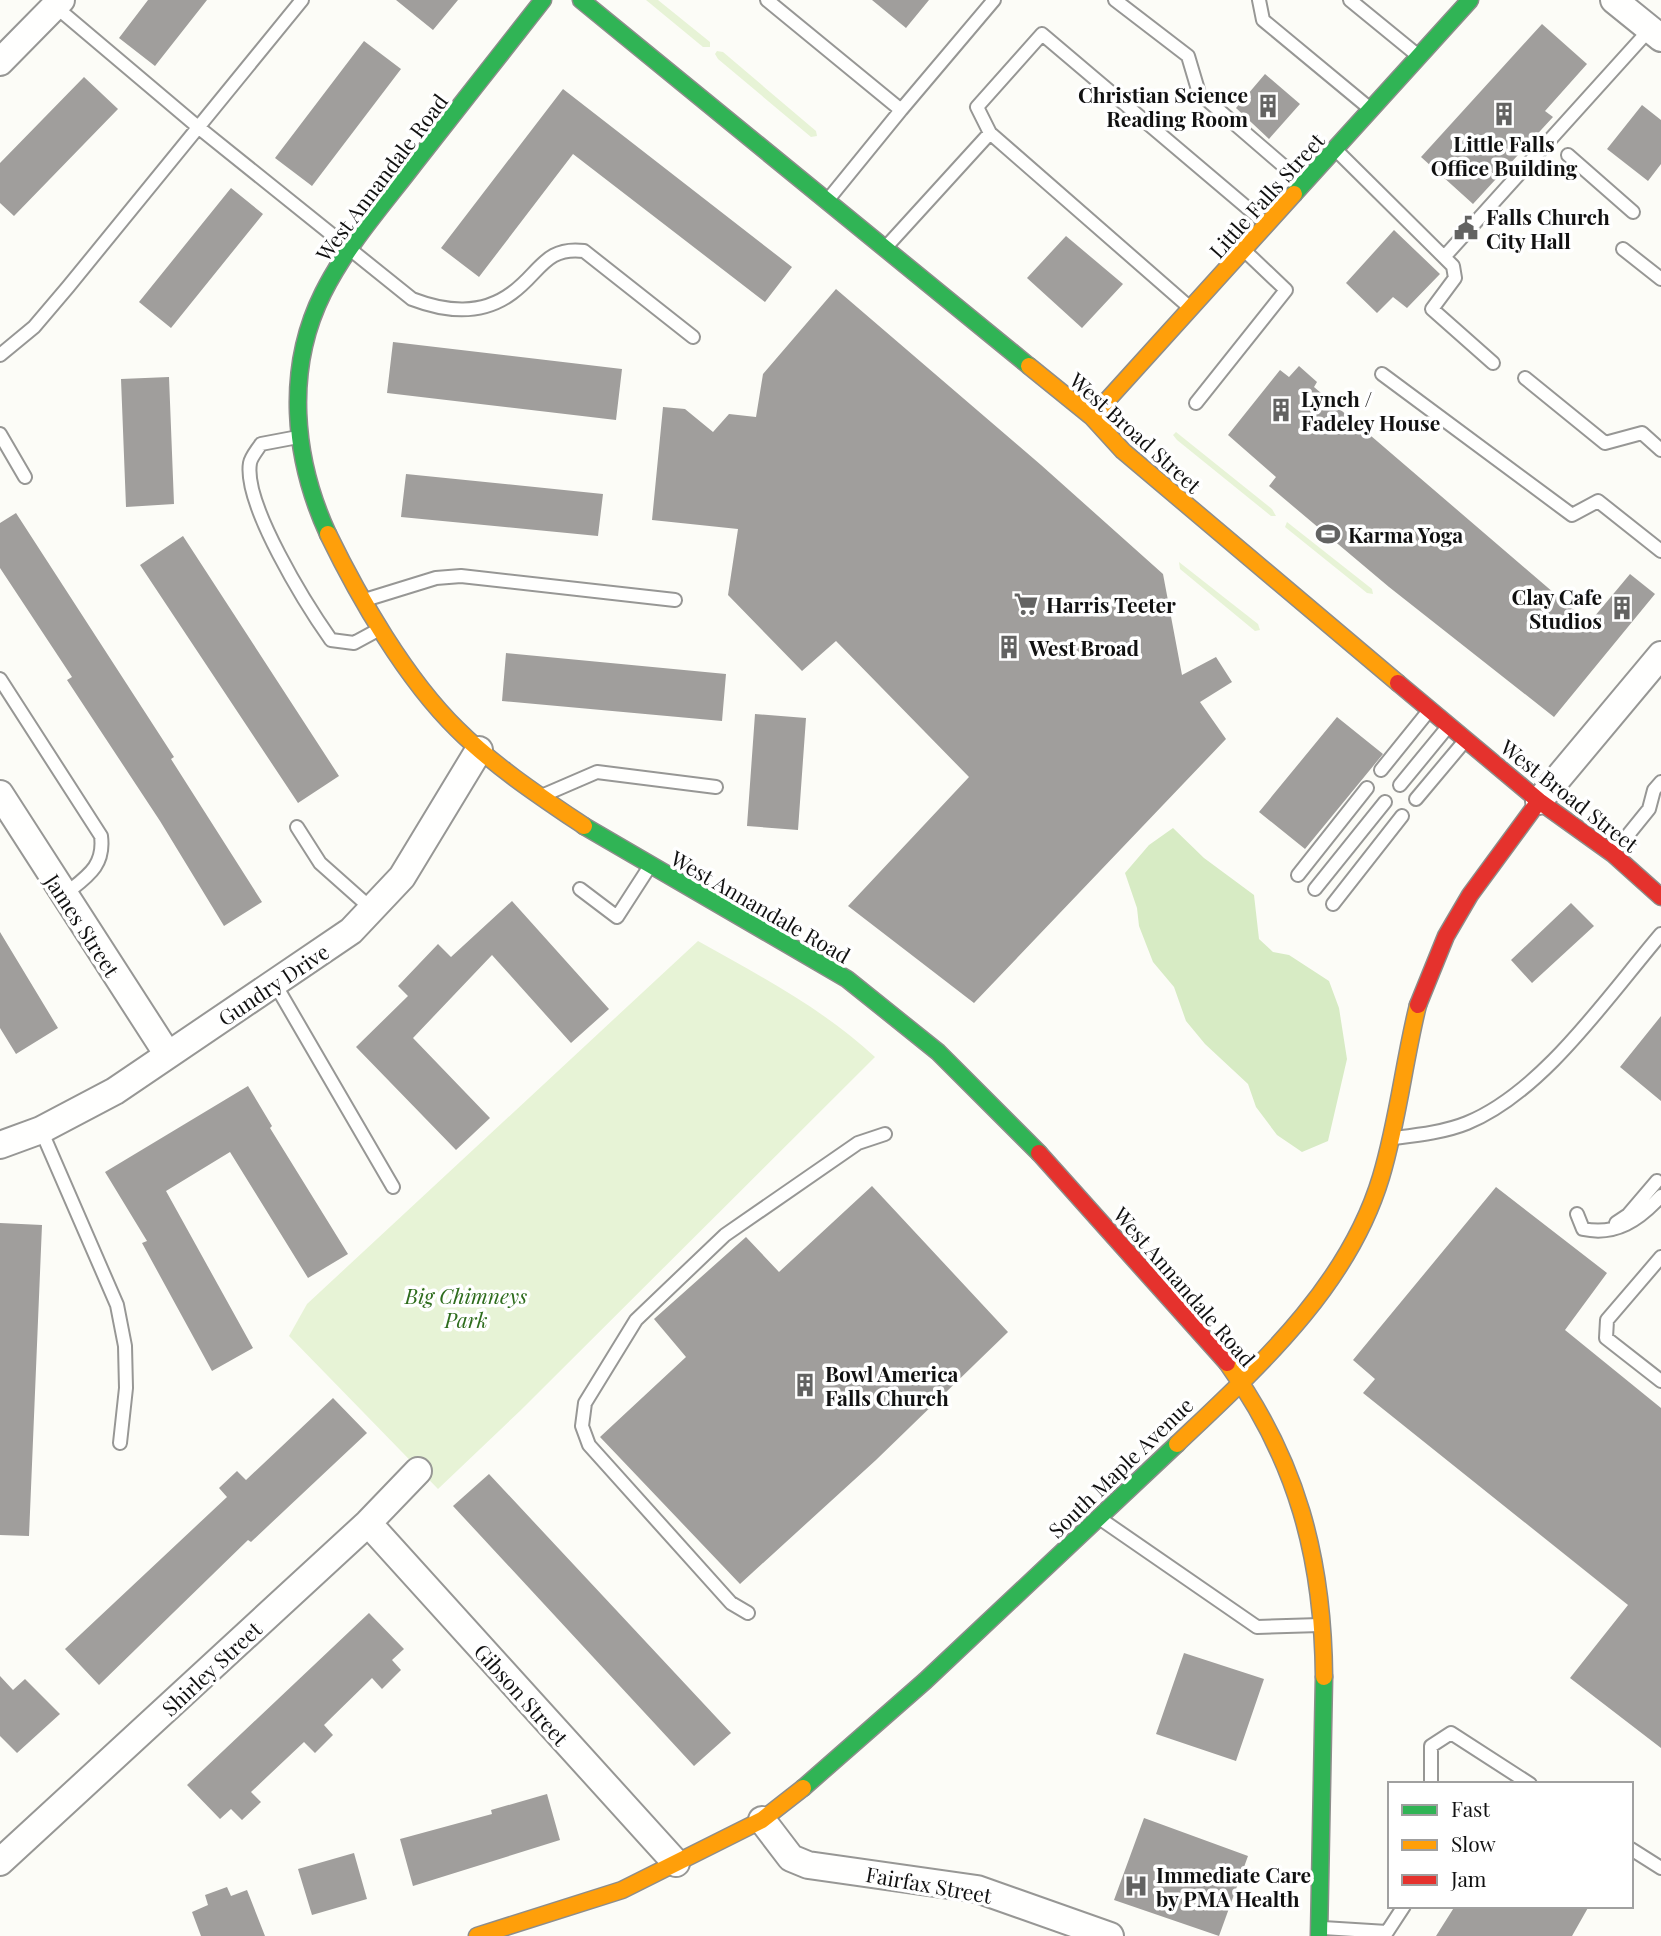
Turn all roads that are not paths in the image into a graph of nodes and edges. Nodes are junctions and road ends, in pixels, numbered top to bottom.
1 (302, 0) edge
2 (543, 0) edge
3 (581, 0) edge
4 (766, 0) edge
5 (993, 0) edge
6 (1115, 0) edge
7 (1273, 0) edge
8 (1350, 0) edge
9 (1470, 0) edge
10 (1614, 0) edge
11 (1260, 3) edge
12 (58, 4) edge
13 (1656, 33) edge
14 (1419, 57) junction
15 (0, 62) edge
16 (901, 110) junction
17 (1371, 110) junction
18 (198, 127) junction
19 (990, 133) junction
20 (1335, 150) junction
21 (1568, 155) dead end
22 (1304, 184) junction
23 (828, 200) junction
24 (1633, 212) dead end
25 (1267, 224) junction
26 (886, 247) junction
27 (348, 249) junction
28 (1623, 249) dead end
29 (1244, 251) junction
30 (1445, 257) junction
31 (1661, 279) edge
32 (1191, 309) junction
33 (693, 337) dead end
34 (0, 355) edge
35 (1493, 363) dead end
36 (1382, 374) dead end
37 (1525, 378) dead end
38 (1196, 403) dead end
39 (1092, 417) junction
40 (0, 434) edge
41 (298, 437) junction
42 (1661, 450) edge
43 (25, 477) dead end
44 (1661, 551) edge
45 (365, 600) junction
46 (675, 600) dead end
47 (381, 628) junction
48 (1661, 655) edge
49 (0, 679) edge
50 (1430, 709) junction
51 (1450, 725) junction
52 (1466, 738) junction
53 (480, 750) junction
54 (1381, 770) dead end
55 (1661, 782) edge
56 (1400, 785) dead end
57 (716, 787) dead end
58 (1367, 788) dead end
59 (0, 794) edge
60 (540, 796) junction
61 (1416, 799) dead end
62 (1539, 802) junction
63 (1385, 803) dead end
64 (1402, 816) dead end
65 (298, 827) dead end
66 (1613, 853) junction
67 (650, 866) junction
68 (1297, 875) dead end
69 (580, 890) dead end
70 (1315, 890) dead end
71 (63, 896) junction
72 (1661, 897) edge
73 (1333, 904) dead end
74 (374, 911) junction
75 (1661, 934) edge
76 (275, 984) junction
77 (168, 1055) junction
78 (41, 1130) junction
79 (885, 1134) dead end
80 (1390, 1139) junction
81 (0, 1145) edge
82 (1657, 1181) dead end
83 (393, 1187) dead end
84 (1661, 1196) edge
85 (1661, 1257) edge
86 (1241, 1381) junction
87 (1661, 1381) edge
88 (120, 1443) dead end
89 (418, 1471) dead end
90 (1098, 1518) junction
91 (368, 1524) junction
92 (748, 1613) dead end
93 (1324, 1625) junction
94 (1431, 1782) edge
95 (1527, 1782) edge
96 (762, 1820) junction
97 (1633, 1850) edge
98 (0, 1862) edge
99 (676, 1863) junction
100 (1661, 1868) edge
101 (1403, 1908) edge
102 (1319, 1932) edge
103 (477, 1936) edge
104 (1110, 1936) edge

1 - 18 lane
2 - 27 street, West Annandale Road
3 - 23 street, West Broad Street
4 - 16 lane
5 - 16 lane
6 - 22 lane
7 - 11 lane
8 - 14 lane
9 - 14 street, Little Falls Street
10 - 13 street
11 - 17 lane
12 - 15 street
12 - 18 lane
13 - 30 lane
14 - 17 street, Little Falls Street
16 - 23 lane
17 - 20 street, Little Falls Street
18 - 27 lane
18 - 34 lane
19 - 25 lane
19 - 26 lane
19 - 32 lane
20 - 22 street, Little Falls Street
20 - 30 lane
21 - 24 lane
22 - 25 street, Little Falls Street
23 - 26 street, West Broad Street
25 - 29 street, Little Falls Street
26 - 39 street, West Broad Street
27 - 33 lane
27 - 41 street, West Annandale Road
28 - 31 lane
29 - 32 street, Little Falls Street
29 - 38 lane
30 - 35 lane
32 - 39 street, Little Falls Street
36 - 44 lane
37 - 42 lane
39 - 50 street, West Broad Street
40 - 43 lane
41 - 45 street, West Annandale Road
41 - 47 lane
45 - 46 lane
45 - 47 street, West Annandale Road
47 - 53 street, West Annandale Road
48 - 62 street
49 - 71 lane
50 - 51 street, West Broad Street
50 - 54 lane
51 - 52 street, West Broad Street
51 - 56 lane
52 - 61 lane
52 - 62 street, West Broad Street
53 - 60 street, West Annandale Road
53 - 74 street, Gundry Drive
55 - 66 lane
57 - 60 lane
58 - 68 lane
59 - 71 street, James Street
60 - 67 street, West Annandale Road
62 - 66 street, West Broad Street
62 - 80 street, South Maple Avenue
63 - 70 lane
64 - 73 lane
65 - 74 lane
66 - 72 street, West Broad Street
67 - 69 lane
67 - 86 street, West Annandale Road
71 - 77 street, James Street
74 - 76 street, Gundry Drive
75 - 80 lane
76 - 77 street, Gundry Drive
76 - 83 lane
77 - 78 street, Gundry Drive
78 - 81 street, Gundry Drive
78 - 88 lane
79 - 92 lane
80 - 86 street, South Maple Avenue
82 - 84 lane
85 - 87 lane
86 - 90 street, South Maple Avenue
86 - 93 street, West Annandale Road
89 - 91 street, Shirley Street
90 - 93 lane
90 - 96 street, South Maple Avenue
91 - 98 street, Shirley Street
91 - 99 street, Gibson Street
93 - 102 street, West Annandale Road
94 - 95 lane
96 - 99 street, South Maple Avenue
96 - 104 street, Fairfax Street
97 - 100 lane
99 - 103 street, South Maple Avenue
101 - 102 lane

